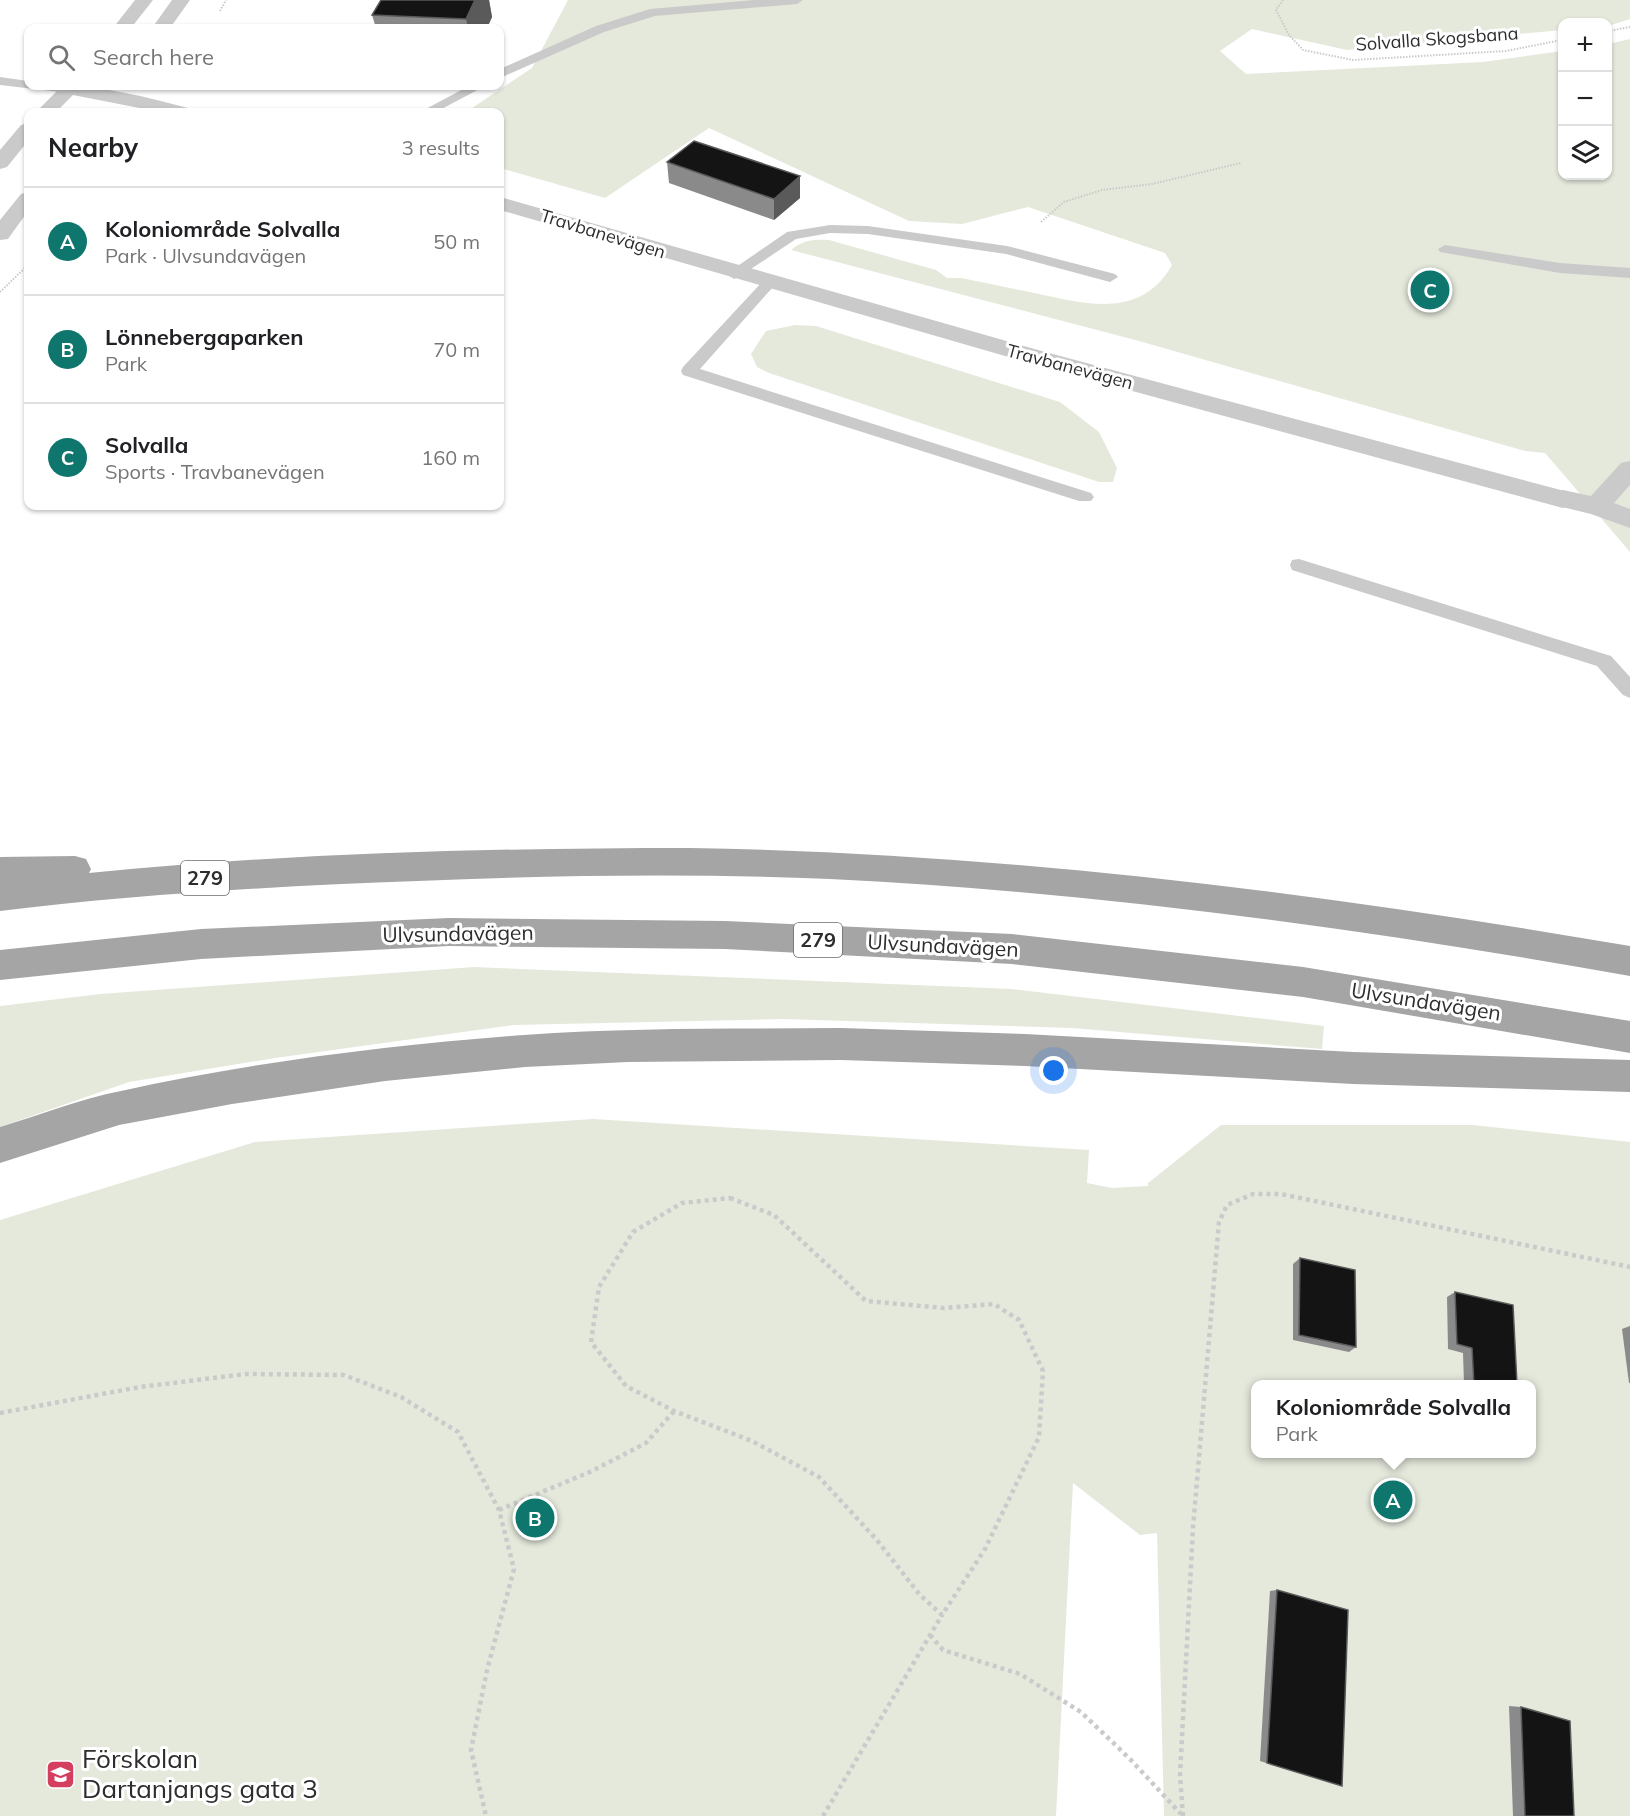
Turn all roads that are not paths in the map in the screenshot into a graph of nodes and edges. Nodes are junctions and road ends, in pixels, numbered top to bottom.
1 (144, 0) edge
2 (181, 0) edge
3 (797, 0) edge
4 (125, 24) edge
5 (164, 24) edge
6 (504, 72) edge
7 (0, 81) edge
8 (24, 84) edge
9 (67, 90) edge
10 (470, 90) edge
11 (115, 91) edge
12 (49, 108) edge
13 (100, 108) edge
14 (168, 108) edge
15 (435, 108) edge
16 (24, 134) edge
17 (0, 163) edge
18 (24, 203) edge
19 (504, 204) edge
20 (24, 216) edge
21 (2, 232) edge
22 (1445, 249) dead end
23 (1630, 273) edge
24 (734, 274) junction
25 (1110, 277) dead end
26 (768, 284) junction
27 (1630, 469) edge
28 (1085, 497) dead end
29 (1597, 506) junction
30 (1630, 519) edge
31 (1299, 565) dead end
32 (1630, 690) edge
33 (410, 868) junction
34 (0, 870) edge
35 (0, 897) edge
36 (1630, 961) edge
37 (0, 965) edge
38 (1630, 1036) edge
39 (1630, 1076) edge
40 (0, 1145) edge

1 - 4 street
2 - 5 street
3 - 6 lane
7 - 8 lane
9 - 12 street
10 - 15 lane
11 - 13 street
11 - 14 street
16 - 17 street
18 - 21 street
19 - 24 street, Travbanevägen
20 - 21 street
22 - 23 lane
24 - 25 lane
24 - 26 street, Travbanevägen
26 - 28 lane
26 - 29 street, Travbanevägen
27 - 29 street
29 - 30 street, Travbanevägen
31 - 32 lane
33 - 34 main road
33 - 35 main road, 279
33 - 36 main road, 279
37 - 38 main road, Ulvsundavägen / 279
39 - 40 main road

